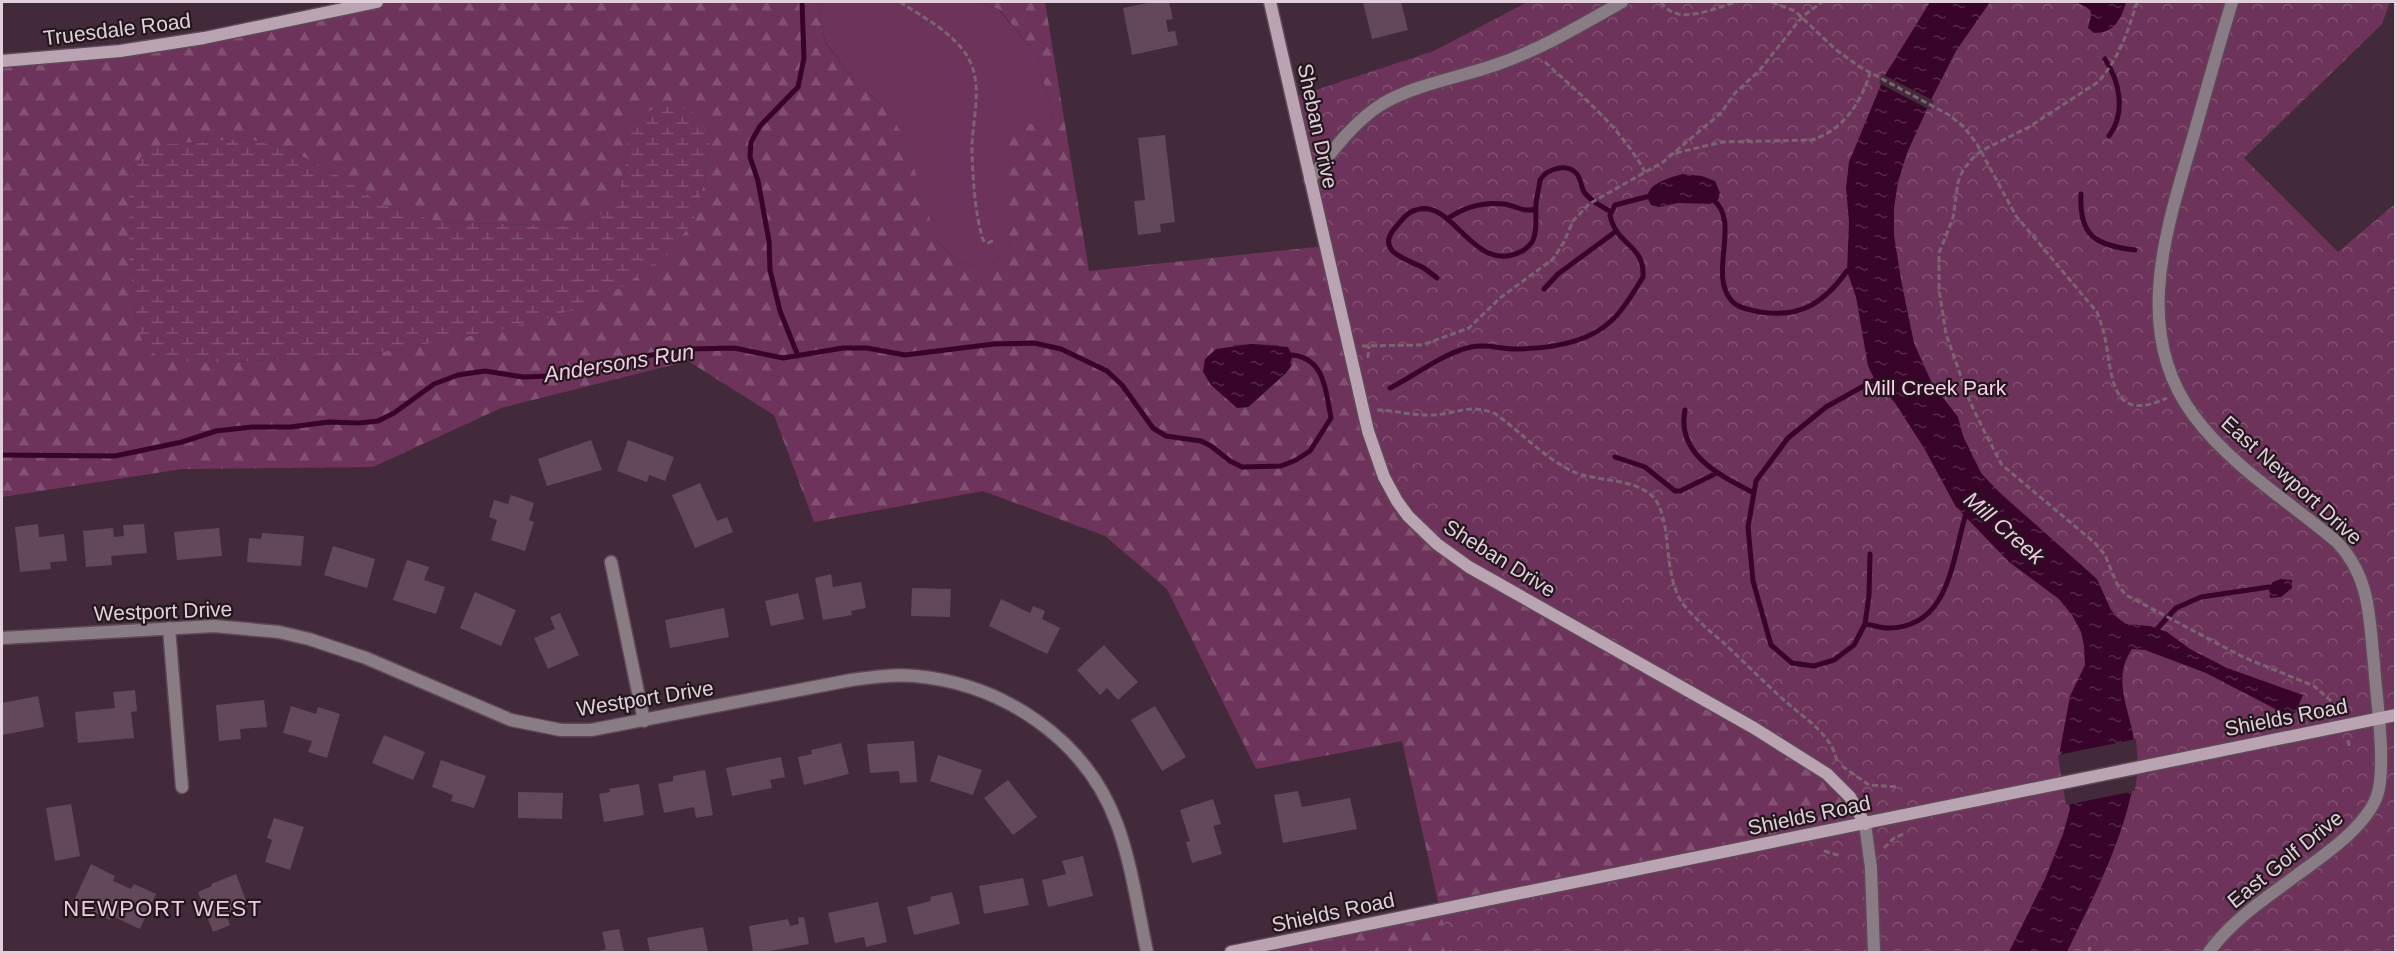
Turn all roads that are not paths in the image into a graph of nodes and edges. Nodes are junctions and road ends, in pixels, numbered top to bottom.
1 (377, 2) edge
2 (1270, 2) edge
3 (1622, 2) edge
4 (2232, 2) edge
5 (2, 61) edge
6 (1310, 180) junction
7 (611, 562) dead end
8 (169, 628) junction
9 (2, 638) edge
10 (2396, 715) edge
11 (2378, 718) junction
12 (644, 721) junction
13 (182, 787) dead end
14 (1865, 824) junction
15 (1147, 952) edge
16 (1231, 952) edge
17 (1874, 952) edge
18 (2209, 952) edge

1 - 5 street, Truesdale Road
2 - 6 street, Sheban Drive
3 - 6 street
4 - 11 street, East Newport Drive
6 - 14 street, Sheban Drive
7 - 12 street
8 - 9 street, Westport Drive
8 - 12 street, Westport Drive
8 - 13 street
10 - 11 street, Shields Road
11 - 14 street, Shields Road
11 - 18 street, East Golf Drive
12 - 15 street, Westport Drive
14 - 16 street, Shields Road
14 - 17 street

